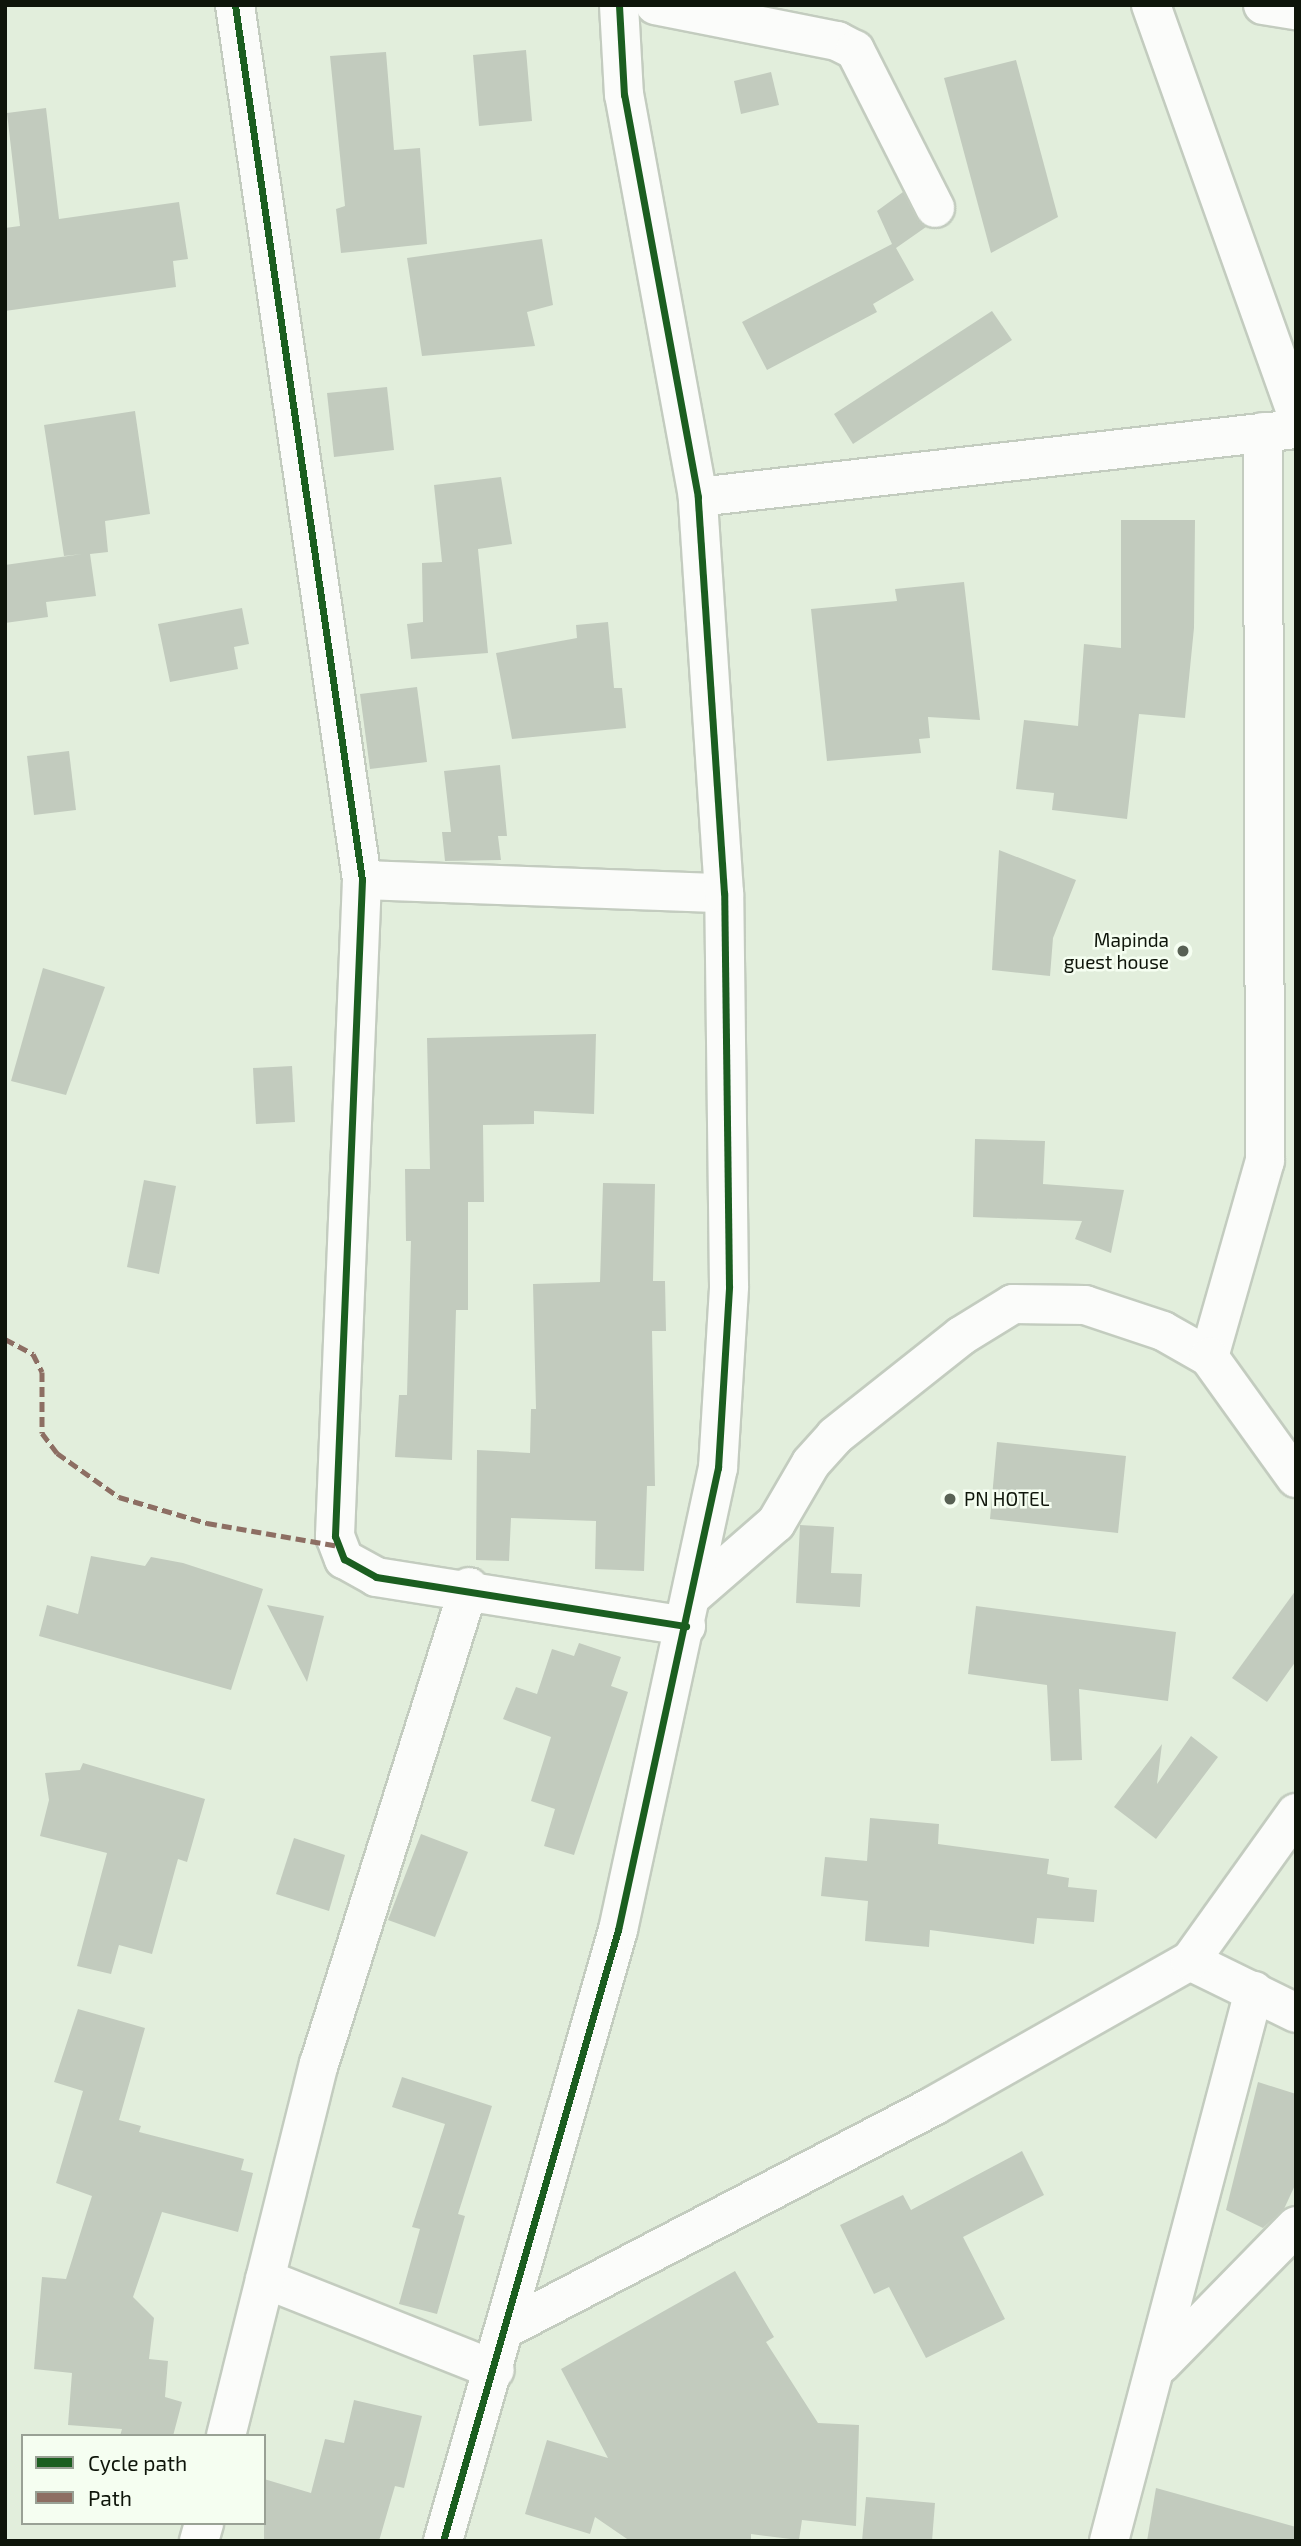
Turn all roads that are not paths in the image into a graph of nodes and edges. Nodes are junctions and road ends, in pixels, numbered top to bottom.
1 (235, 5) edge
2 (619, 5) edge
3 (655, 5) edge
4 (1151, 5) edge
5 (1263, 5) edge
6 (1296, 10) edge
7 (935, 208) dead end
8 (1296, 412) edge
9 (1279, 431) edge
10 (698, 497) junction
11 (362, 880) junction
12 (724, 893) junction
13 (1209, 1357) junction
14 (1296, 1478) edge
15 (469, 1587) junction
16 (689, 1611) junction
17 (1296, 1813) edge
18 (1190, 1961) junction
19 (1254, 1991) junction
20 (1296, 2013) edge
21 (1296, 2226) edge
22 (265, 2279) junction
23 (509, 2327) junction
24 (1159, 2365) junction
25 (495, 2370) junction
26 (226, 2434) edge
27 (443, 2541) edge
28 (1109, 2541) edge

1 - 11 street
2 - 10 street
3 - 7 street
4 - 8 street
5 - 6 street
9 - 10 street
9 - 13 street
10 - 12 street
11 - 12 street
11 - 15 street
12 - 16 street
13 - 14 street
13 - 16 street
15 - 16 street
15 - 22 street
16 - 23 street
17 - 18 street
18 - 19 street
18 - 23 street
19 - 20 street
19 - 24 street
21 - 24 street
22 - 25 street
22 - 26 street
23 - 25 street
24 - 28 street
25 - 27 street

